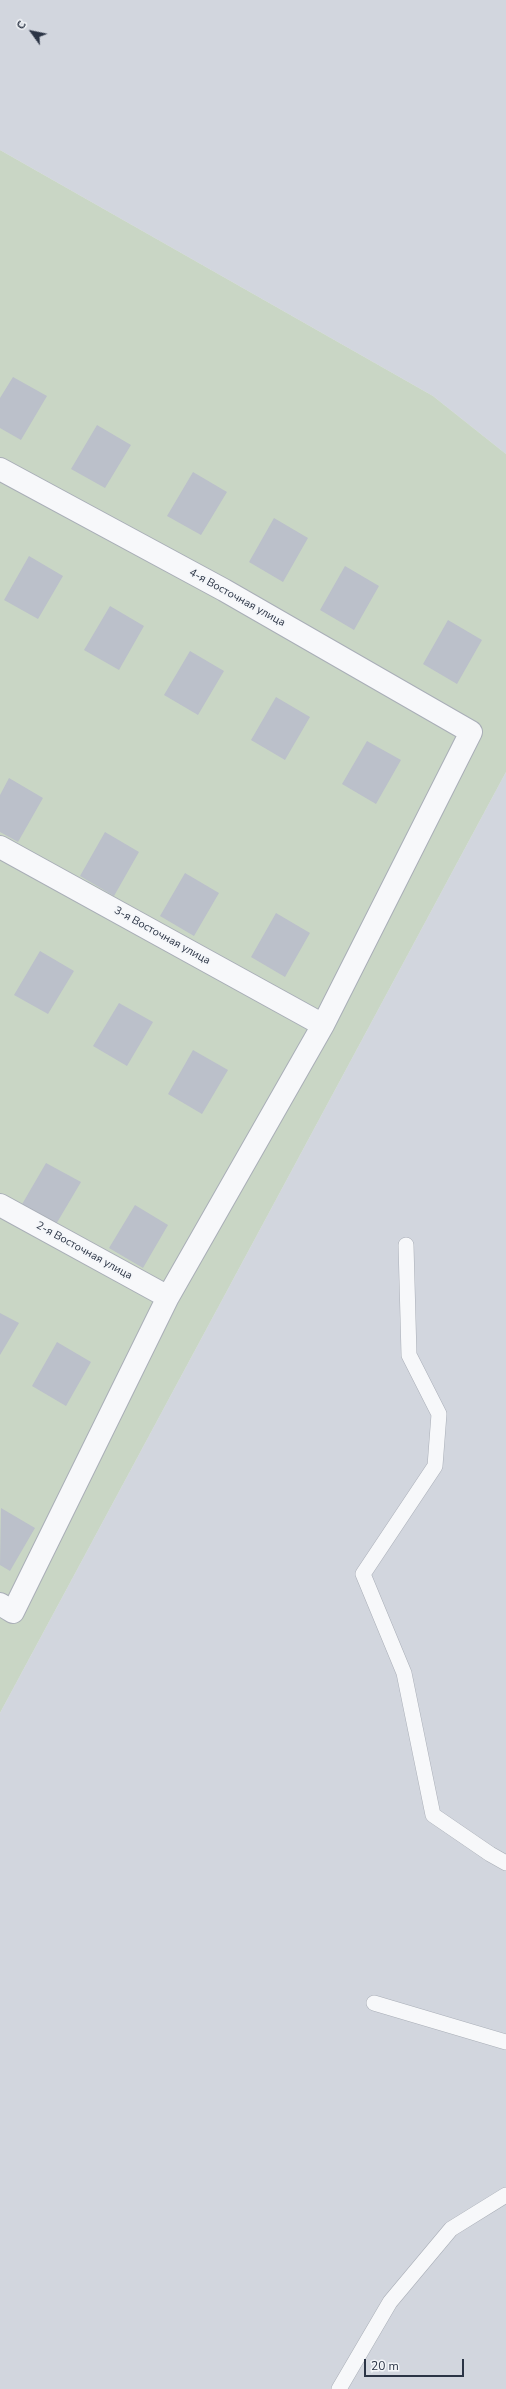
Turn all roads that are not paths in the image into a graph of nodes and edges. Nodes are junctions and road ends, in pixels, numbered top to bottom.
1 (0, 469) edge
2 (0, 847) edge
3 (323, 1025) junction
4 (0, 1205) edge
5 (406, 1245) dead end
6 (168, 1297) junction
7 (6, 1608) edge
8 (506, 1863) edge
9 (374, 2003) dead end
10 (506, 2042) edge
11 (506, 2195) edge
12 (339, 2389) edge

1 - 3 street, 4-я Восточная улица
2 - 3 street, 3-я Восточная улица
3 - 6 street
4 - 6 street, 2-я Восточная улица
5 - 8 lane
6 - 7 street
9 - 10 lane
11 - 12 lane

